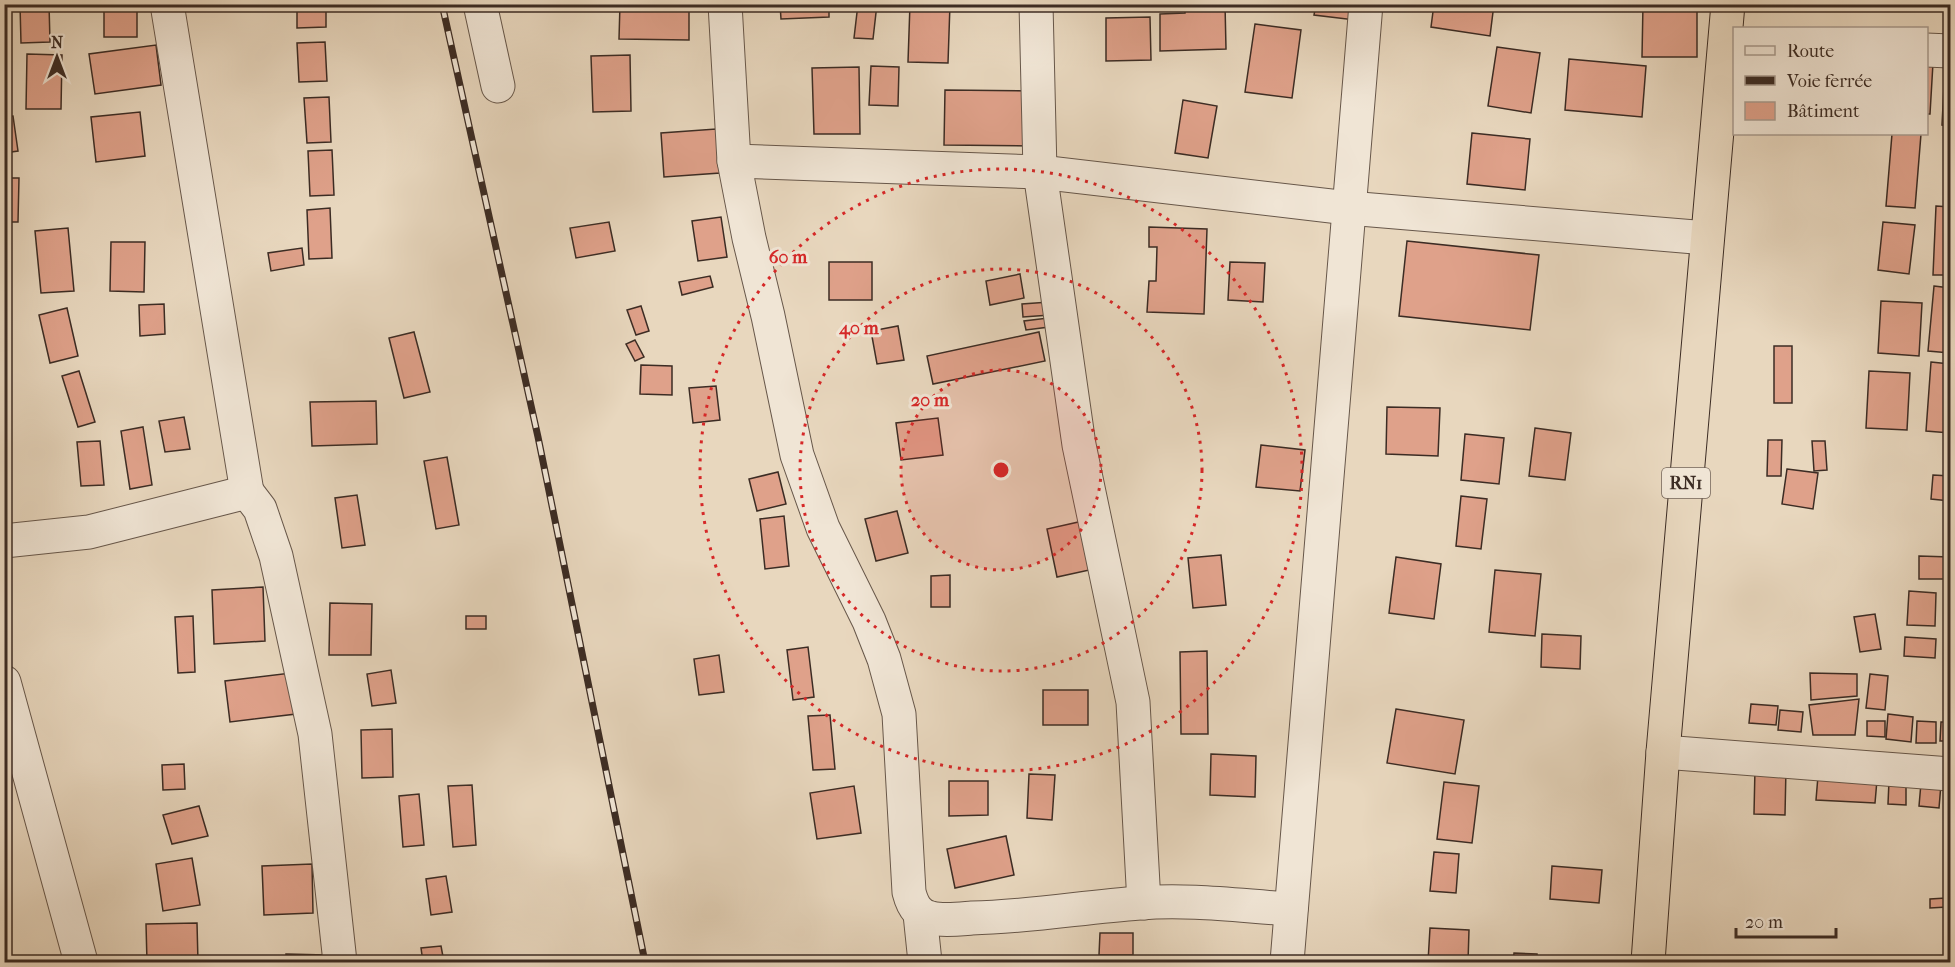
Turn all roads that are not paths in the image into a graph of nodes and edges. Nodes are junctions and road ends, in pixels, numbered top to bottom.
1 (167, 4) edge
2 (480, 4) edge
3 (725, 4) edge
4 (1036, 4) edge
5 (1366, 4) edge
6 (1728, 4) edge
7 (1730, 41) edge
8 (1928, 50) edge
9 (1950, 51) edge
10 (498, 86) dead end
11 (734, 161) junction
12 (1040, 172) junction
13 (1348, 208) junction
14 (1707, 238) junction
15 (247, 492) junction
16 (4, 541) edge
17 (4, 682) edge
18 (1663, 752) junction
19 (1950, 774) edge
20 (1144, 903) junction
21 (1291, 909) junction
22 (920, 914) junction
23 (81, 963) edge
24 (340, 963) edge
25 (925, 963) edge
26 (1287, 963) edge
27 (1648, 963) edge

1 - 15 street
2 - 10 street
3 - 11 street
4 - 12 street
5 - 13 street
6 - 7 highway, RN1
7 - 14 highway, RN1
8 - 9 street
11 - 12 street
11 - 22 street
12 - 13 street
12 - 20 street
13 - 14 street
13 - 21 street
14 - 18 highway, RN1
15 - 16 street
15 - 24 street
17 - 23 street
18 - 19 street
18 - 27 highway, RN1
20 - 21 street
20 - 22 street
21 - 26 street
22 - 25 street

